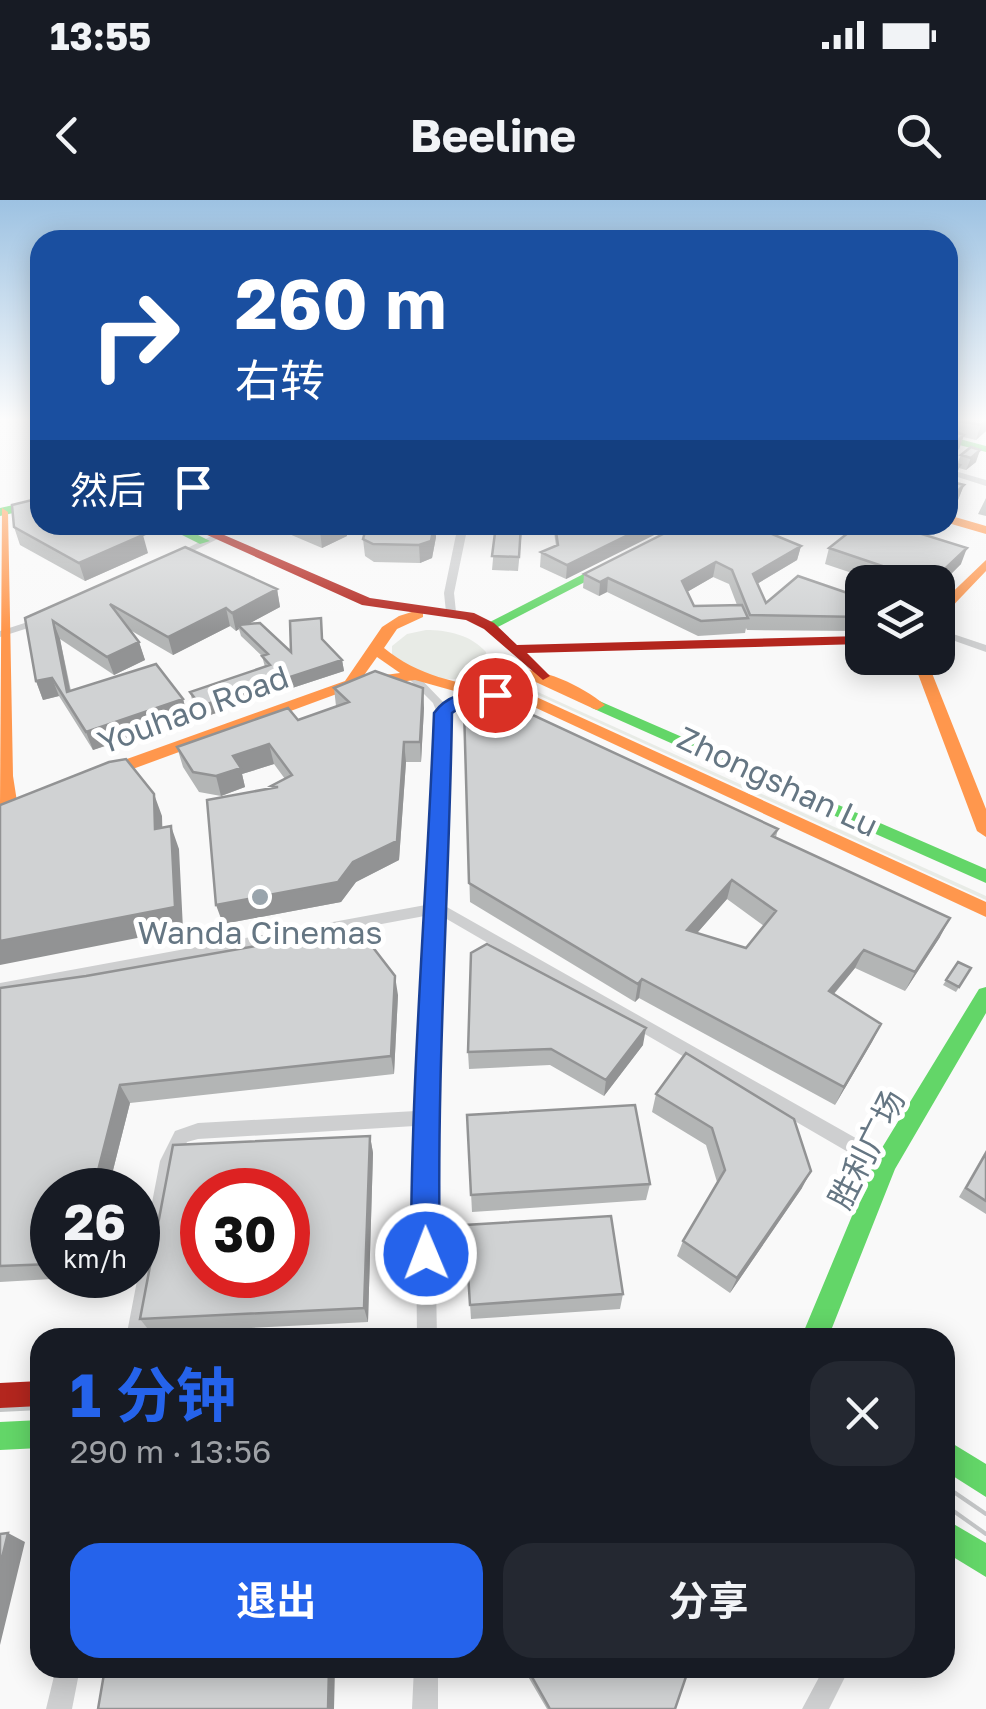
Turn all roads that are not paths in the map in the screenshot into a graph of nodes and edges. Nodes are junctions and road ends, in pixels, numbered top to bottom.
1 (30, 505) edge
2 (1, 512) edge
3 (958, 522) edge
4 (986, 530) edge
5 (199, 535) edge
6 (206, 535) edge
7 (220, 535) edge
8 (460, 535) edge
9 (212, 539) junction
10 (635, 553) edge
11 (986, 564) edge
12 (154, 567) edge
13 (955, 596) edge
14 (362, 605) junction
15 (444, 612) junction
16 (48, 618) edge
17 (489, 626) junction
18 (2, 634) edge
19 (955, 638) edge
20 (845, 640) edge
21 (378, 642) junction
22 (514, 649) junction
23 (986, 649) edge
24 (925, 675) edge
25 (412, 676) junction
26 (350, 684) junction
27 (574, 694) junction
28 (517, 698) junction
29 (545, 706) junction
30 (443, 713) junction
31 (85, 780) edge
32 (11, 808) edge
33 (986, 831) edge
34 (986, 876) edge
35 (438, 908) junction
36 (986, 910) edge
37 (0, 989) edge
38 (986, 996) edge
39 (424, 1118) junction
40 (885, 1164) junction
41 (138, 1328) edge
42 (427, 1328) edge
43 (818, 1328) edge
44 (30, 1395) edge
45 (0, 1397) edge
46 (30, 1434) edge
47 (0, 1436) edge
48 (955, 1461) edge
49 (986, 1482) edge
50 (955, 1541) edge
51 (986, 1561) edge
52 (66, 1678) edge
53 (426, 1678) edge
54 (832, 1678) edge
55 (59, 1709) edge
56 (425, 1709) edge
57 (815, 1709) edge

1 - 2 street
2 - 18 street
3 - 4 street
5 - 9 street
6 - 9 street
7 - 9 street
8 - 15 street
9 - 12 street
9 - 14 street
10 - 17 street
11 - 13 street
14 - 15 street
14 - 21 street
15 - 17 street
15 - 21 street
16 - 18 street
17 - 22 street
18 - 32 street
19 - 23 street
20 - 22 street
21 - 25 street
21 - 26 street
22 - 27 street
24 - 33 street
25 - 26 street, Youhao Road
25 - 28 street
25 - 30 street
26 - 31 street, Youhao Road
27 - 29 street
27 - 34 street, Zhongshan Lu
28 - 29 street
28 - 30 street
29 - 36 street, Zhongshan Lu
30 - 35 street
35 - 37 street
35 - 39 street
35 - 40 street
38 - 40 street, 胜利广场
39 - 41 street
39 - 42 street
40 - 43 street, 胜利广场
44 - 45 street
46 - 47 street
48 - 49 street
50 - 51 street
52 - 55 street
53 - 56 street
54 - 57 street

